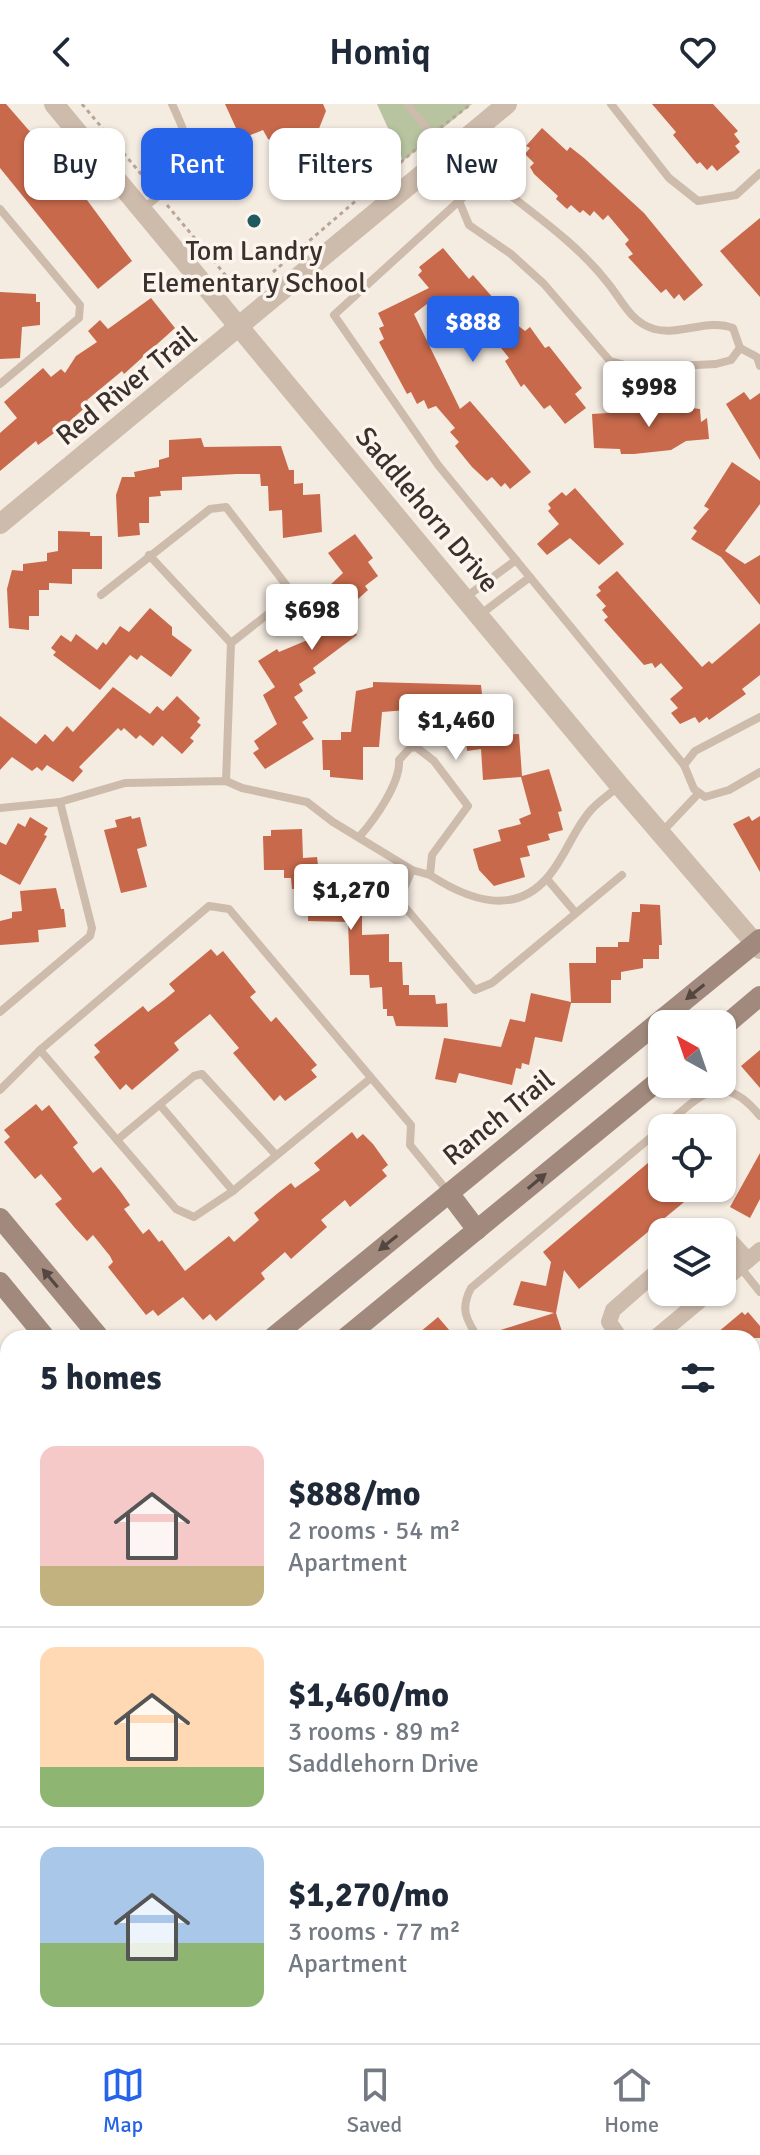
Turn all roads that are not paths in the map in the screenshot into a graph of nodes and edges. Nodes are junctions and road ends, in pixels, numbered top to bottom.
1 (54, 104) edge
2 (172, 104) edge
3 (407, 104) edge
4 (507, 104) edge
5 (611, 104) edge
6 (425, 128) edge
7 (479, 128) edge
8 (760, 173) edge
9 (417, 180) edge
10 (516, 200) edge
11 (459, 201) joint
12 (0, 209) edge
13 (142, 209) junction
14 (239, 329) junction
15 (740, 348) junction
16 (760, 366) edge
17 (0, 384) edge
18 (0, 524) edge
19 (149, 555) junction
20 (516, 560) junction
21 (530, 577) junction
22 (101, 595) dead end
23 (466, 597) junction
24 (480, 615) junction
25 (231, 643) junction
26 (760, 717) edge
27 (684, 765) junction
28 (760, 772) edge
29 (226, 781) junction
30 (620, 786) junction
31 (698, 794) junction
32 (60, 802) junction
33 (0, 808) edge
34 (661, 833) junction
35 (360, 836) junction
36 (412, 870) junction
37 (430, 875) junction
38 (622, 875) dead end
39 (547, 879) junction
40 (575, 912) junction
41 (758, 944) edge
42 (760, 996) edge
43 (0, 1012) edge
44 (736, 1016) edge
45 (40, 1050) junction
46 (371, 1078) junction
47 (0, 1090) edge
48 (648, 1090) edge
49 (160, 1105) junction
50 (678, 1114) edge
51 (760, 1116) edge
52 (117, 1140) junction
53 (648, 1140) edge
54 (276, 1155) junction
55 (233, 1191) junction
56 (449, 1193) junction
57 (0, 1218) edge
58 (477, 1230) junction
59 (749, 1259) edge
60 (648, 1279) edge
61 (0, 1282) edge
62 (760, 1292) edge
63 (693, 1306) edge
64 (39, 1330) edge
65 (93, 1330) edge
66 (282, 1330) edge
67 (355, 1330) edge
68 (473, 1330) edge
69 (614, 1330) edge
70 (665, 1330) edge

1 - 13 street, Saddlehorn Drive
2 - 13 lane
3 - 6 lane
4 - 7 street, Red River Trail
5 - 8 lane
9 - 14 street, Red River Trail
10 - 15 lane
11 - 15 lane
11 - 20 lane
12 - 17 lane
13 - 14 street, Saddlehorn Drive
14 - 18 street, Red River Trail
14 - 23 street, Saddlehorn Drive
15 - 16 lane
19 - 22 lane
19 - 25 lane
19 - 25 lane
20 - 21 lane
20 - 23 lane
21 - 24 lane
21 - 27 lane
23 - 24 street, Saddlehorn Drive
24 - 30 street, Saddlehorn Drive
25 - 29 lane
26 - 27 lane
27 - 31 lane
28 - 31 lane
29 - 32 lane
29 - 35 lane
30 - 34 street, Saddlehorn Drive
30 - 39 lane
31 - 34 lane
32 - 33 lane
32 - 43 lane
34 - 41 street, Saddlehorn Drive
35 - 36 lane
35 - 37 lane
36 - 37 lane
36 - 40 lane
37 - 39 lane
38 - 40 lane
39 - 40 lane
41 -> 56 main road, Ranch Trail
42 - 44 main road
45 - 46 lane
45 - 47 lane
45 - 52 lane
46 - 54 lane
46 - 56 lane
58 -> 48 main road
49 - 52 lane
49 - 54 lane
49 - 55 lane
50 - 51 lane
52 - 55 lane
53 - 68 lane
54 - 55 lane
56 - 58 main road
56 -> 66 main road, Ranch Trail
65 -> 57 main road
58 - 67 main road
59 - 62 lane
60 - 69 street
61 - 64 main road
63 - 70 street

